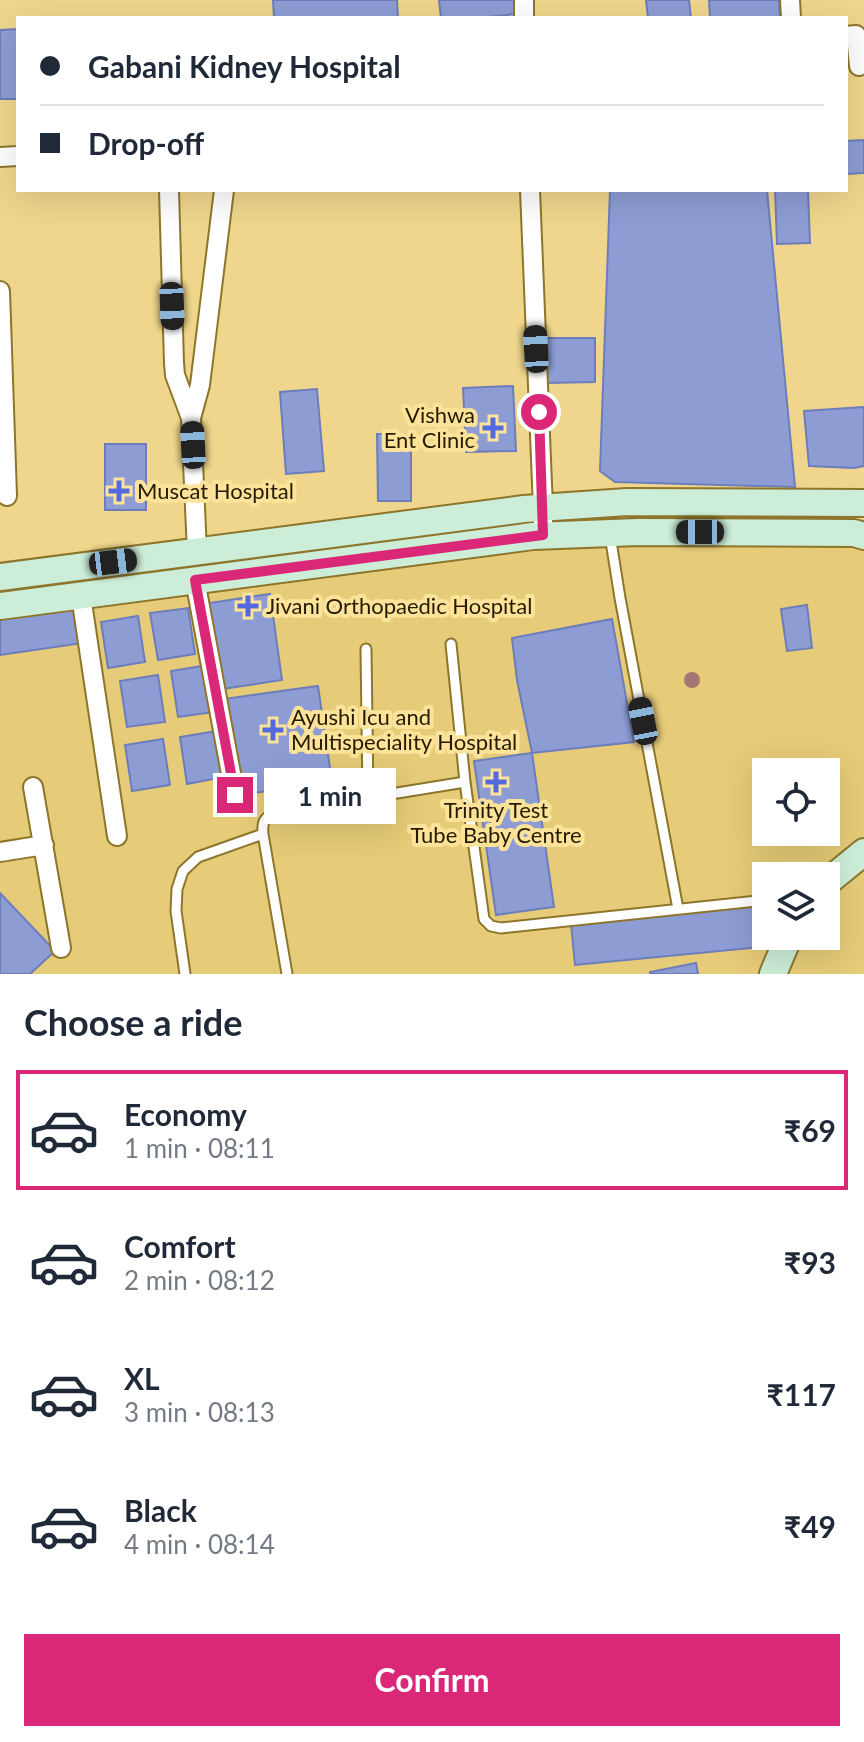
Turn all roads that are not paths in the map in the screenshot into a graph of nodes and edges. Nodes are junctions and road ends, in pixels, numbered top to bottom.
1 (848, 36) edge
2 (859, 66) dead end
3 (169, 192) edge
4 (224, 192) edge
5 (530, 192) edge
6 (0, 291) edge
7 (191, 418) junction
8 (7, 496) dead end
9 (864, 503) edge
10 (543, 508) junction
11 (610, 533) junction
12 (543, 535) junction
13 (864, 536) edge
14 (197, 552) junction
15 (0, 577) edge
16 (195, 580) junction
17 (81, 596) junction
18 (0, 606) edge
19 (451, 644) dead end
20 (366, 649) dead end
21 (465, 782) junction
22 (33, 787) dead end
23 (235, 795) dead end
24 (368, 798) junction
25 (263, 834) junction
26 (117, 836) dead end
27 (44, 845) junction
28 (0, 852) edge
29 (864, 852) edge
30 (840, 872) edge
31 (752, 901) edge
32 (678, 909) junction
33 (61, 948) dead end
34 (783, 950) edge
35 (185, 974) edge
36 (287, 974) edge
37 (773, 974) edge

1 - 2 street
3 - 7 street
4 - 7 street
5 - 10 street
6 - 8 street
7 - 14 street
9 - 10 street
10 - 12 street
10 - 14 street
11 - 12 street
11 - 13 street
11 - 32 lane
12 - 16 street
14 - 15 street
16 - 17 street
16 - 23 street
17 - 18 street
17 - 26 street
19 - 21 lane
20 - 24 lane
21 - 24 lane
21 - 32 lane
22 - 27 street
24 - 25 lane
25 - 35 lane
25 - 36 lane
27 - 28 street
27 - 33 street
29 - 30 street
31 - 32 lane
34 - 37 street

